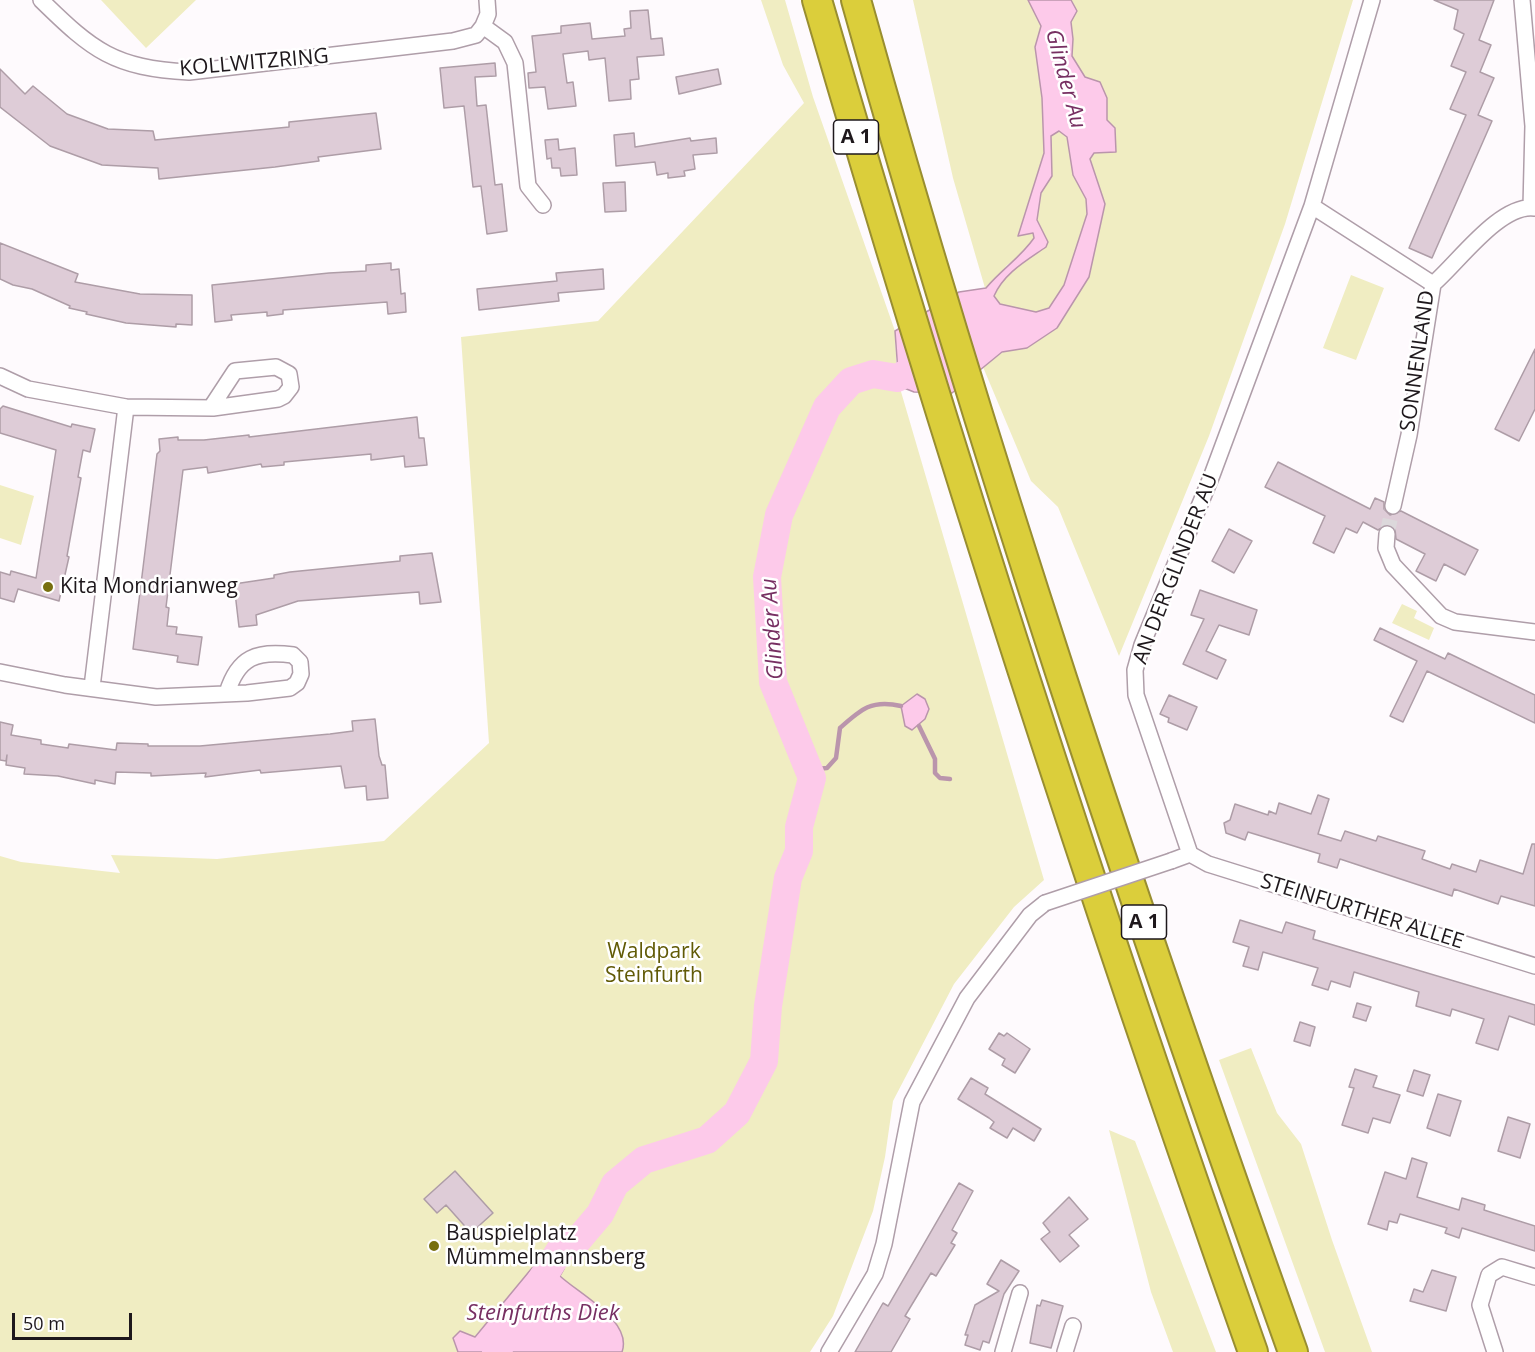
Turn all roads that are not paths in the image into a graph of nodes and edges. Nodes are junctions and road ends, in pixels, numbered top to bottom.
1 (41, 0) edge
2 (487, 0) edge
3 (817, 0) edge
4 (856, 0) edge
5 (1372, 0) edge
6 (1522, 0) edge
7 (483, 26) junction
8 (543, 205) dead end
9 (1311, 206) junction
10 (1533, 207) edge
11 (1433, 284) junction
12 (0, 376) edge
13 (212, 406) junction
14 (126, 407) junction
15 (1392, 506) tunnel mouth
16 (1387, 534) tunnel mouth
17 (1535, 632) edge
18 (0, 672) edge
19 (92, 687) junction
20 (226, 693) junction
21 (1190, 854) junction
22 (1535, 966) edge
23 (1535, 1277) edge
24 (1020, 1293) dead end
25 (1072, 1326) dead end
26 (829, 1352) edge
27 (1003, 1352) edge
28 (1065, 1352) edge
29 (1253, 1352) edge
30 (1293, 1352) edge
31 (1495, 1352) edge

1 - 7 street, KOLLWITZRING
2 - 7 street
3 - 29 highway, A 1
4 - 30 highway, A 1
5 - 9 street, AN DER GLINDER AU
6 - 10 street
7 - 8 street
9 - 11 street, SONNENLAND
9 - 21 street, AN DER GLINDER AU
10 - 11 street
11 - 15 street, SONNENLAND
12 - 14 street
13 - 13 street
13 - 14 street
14 - 19 street
16 - 17 street
18 - 19 street
19 - 20 street
20 - 20 street
21 - 22 street, STEINFURTHER ALLEE
21 - 26 street, bridge
23 - 31 street
24 - 27 street
25 - 28 street

